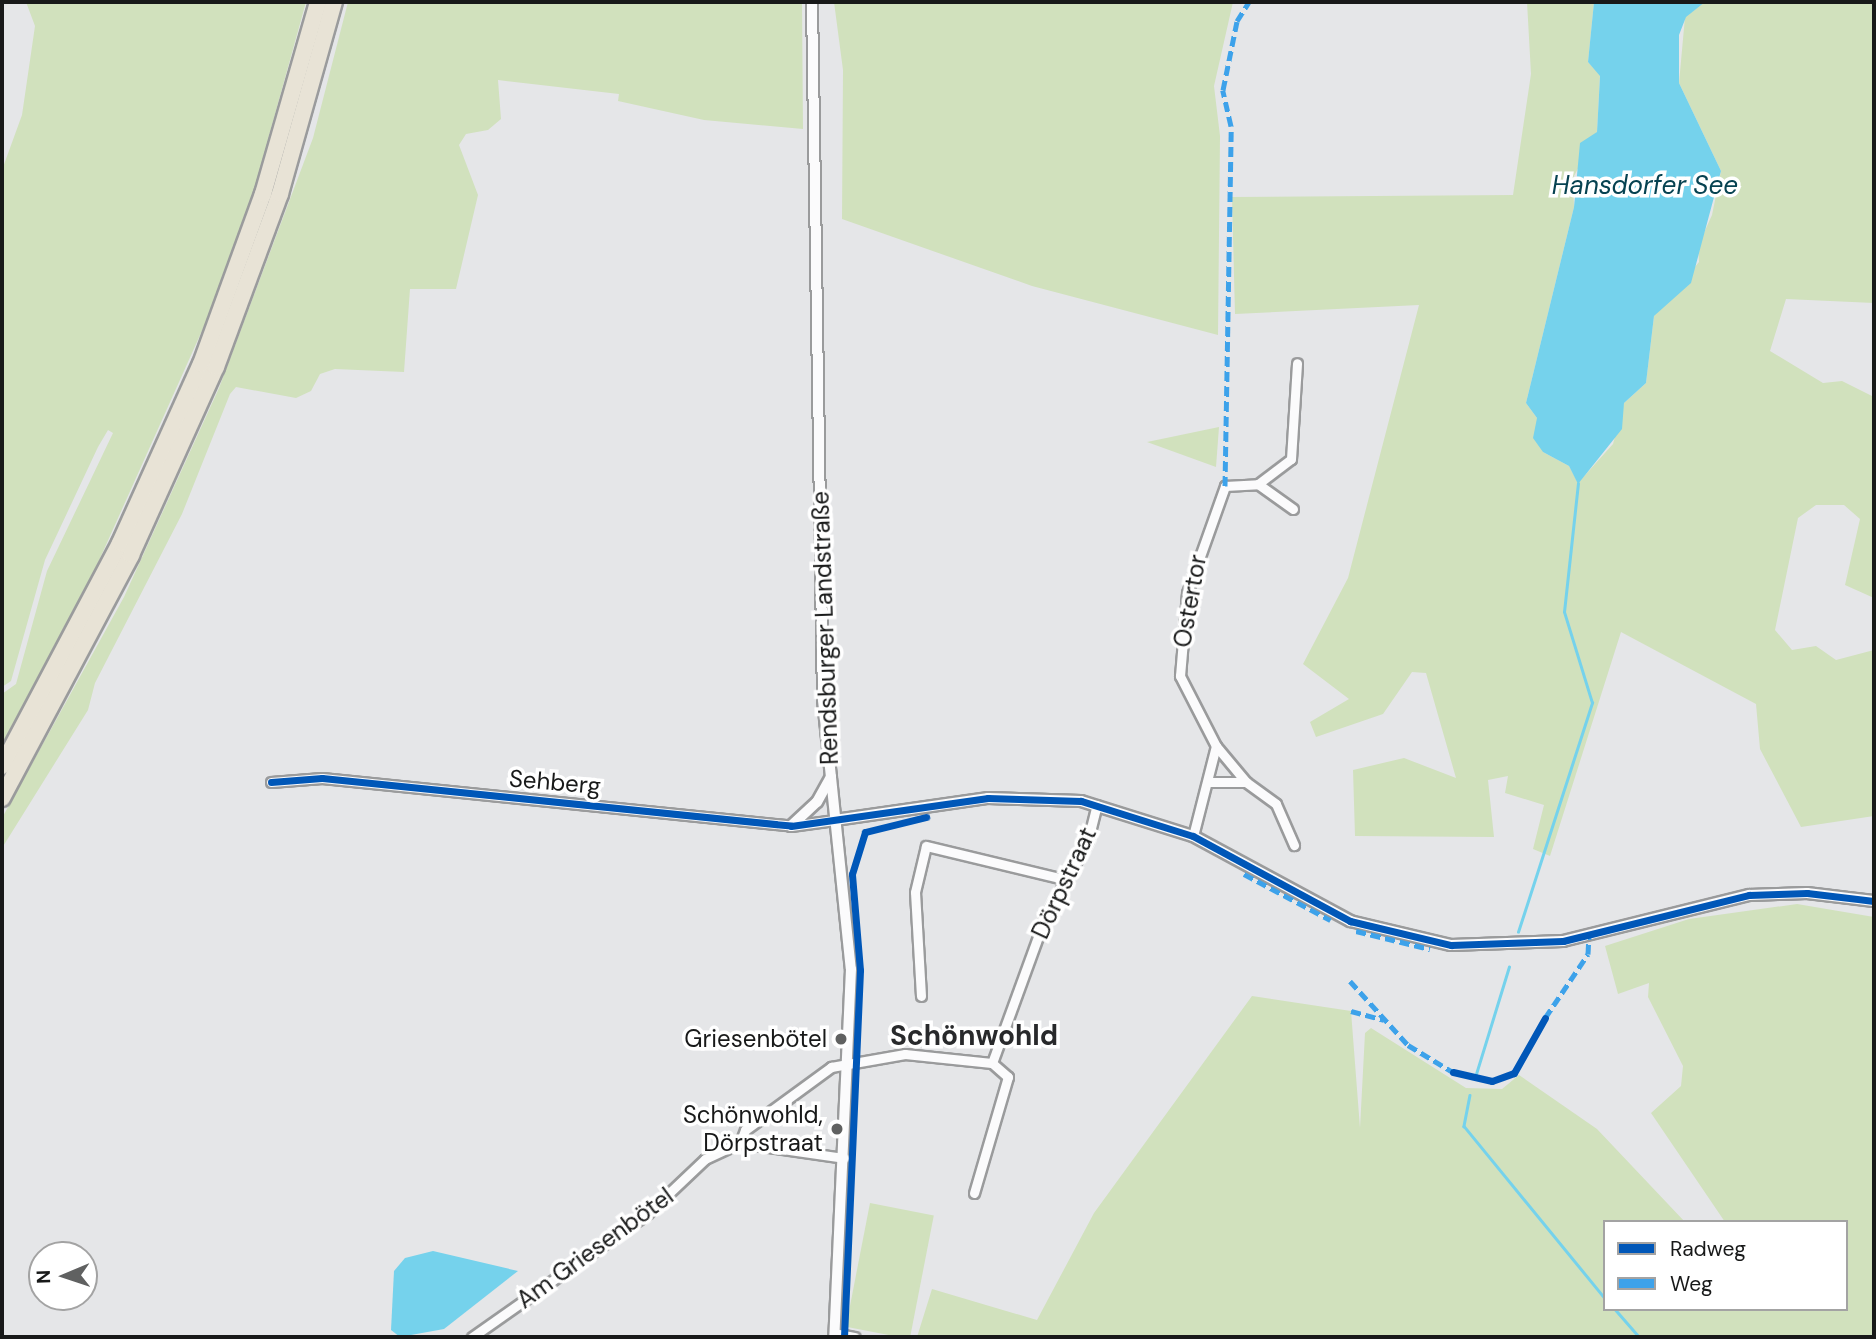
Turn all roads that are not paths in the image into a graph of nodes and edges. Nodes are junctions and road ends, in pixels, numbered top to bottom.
1 (318, 2) edge
2 (334, 2) edge
3 (812, 2) edge
4 (1297, 363) dead end
5 (1258, 484) junction
6 (1293, 509) dead end
7 (1216, 746) junction
8 (2, 766) edge
9 (831, 777) junction
10 (271, 782) dead end
11 (1210, 782) junction
12 (1246, 782) junction
13 (2, 798) edge
14 (1097, 805) junction
15 (835, 820) junction
16 (791, 826) junction
17 (1193, 836) junction
18 (1294, 845) dead end
19 (1068, 880) junction
20 (1874, 901) edge
21 (921, 996) dead end
22 (850, 1062) junction
23 (992, 1063) junction
24 (740, 1143) junction
25 (844, 1158) junction
26 (974, 1193) dead end
27 (834, 1335) edge
28 (472, 1337) edge
29 (855, 1337) edge

1 - 8 highway
2 - 13 highway
3 - 9 street, Rendsburger Landstraße
4 - 5 street
5 - 6 street
5 - 7 street, Ostertor
7 - 11 street
7 - 12 street
9 - 15 street, Rendsburger Landstraße
9 - 16 street
10 - 16 street, Sehberg
11 - 12 street
11 - 17 street
12 - 18 street
14 - 15 street
14 - 17 street
14 - 19 street, Dörpstraat
15 - 16 street, Sehberg
15 - 22 street, Rendsburger Landstraße
17 - 20 street
19 - 21 street
19 - 23 street, Dörpstraat
22 - 23 street
22 - 24 street, Am Griesenbötel
22 - 25 street, Rendsburger Landstraße
23 - 26 street
24 - 25 street
24 - 28 street, Am Griesenbötel
25 - 27 street, Rendsburger Landstraße
27 - 29 street

